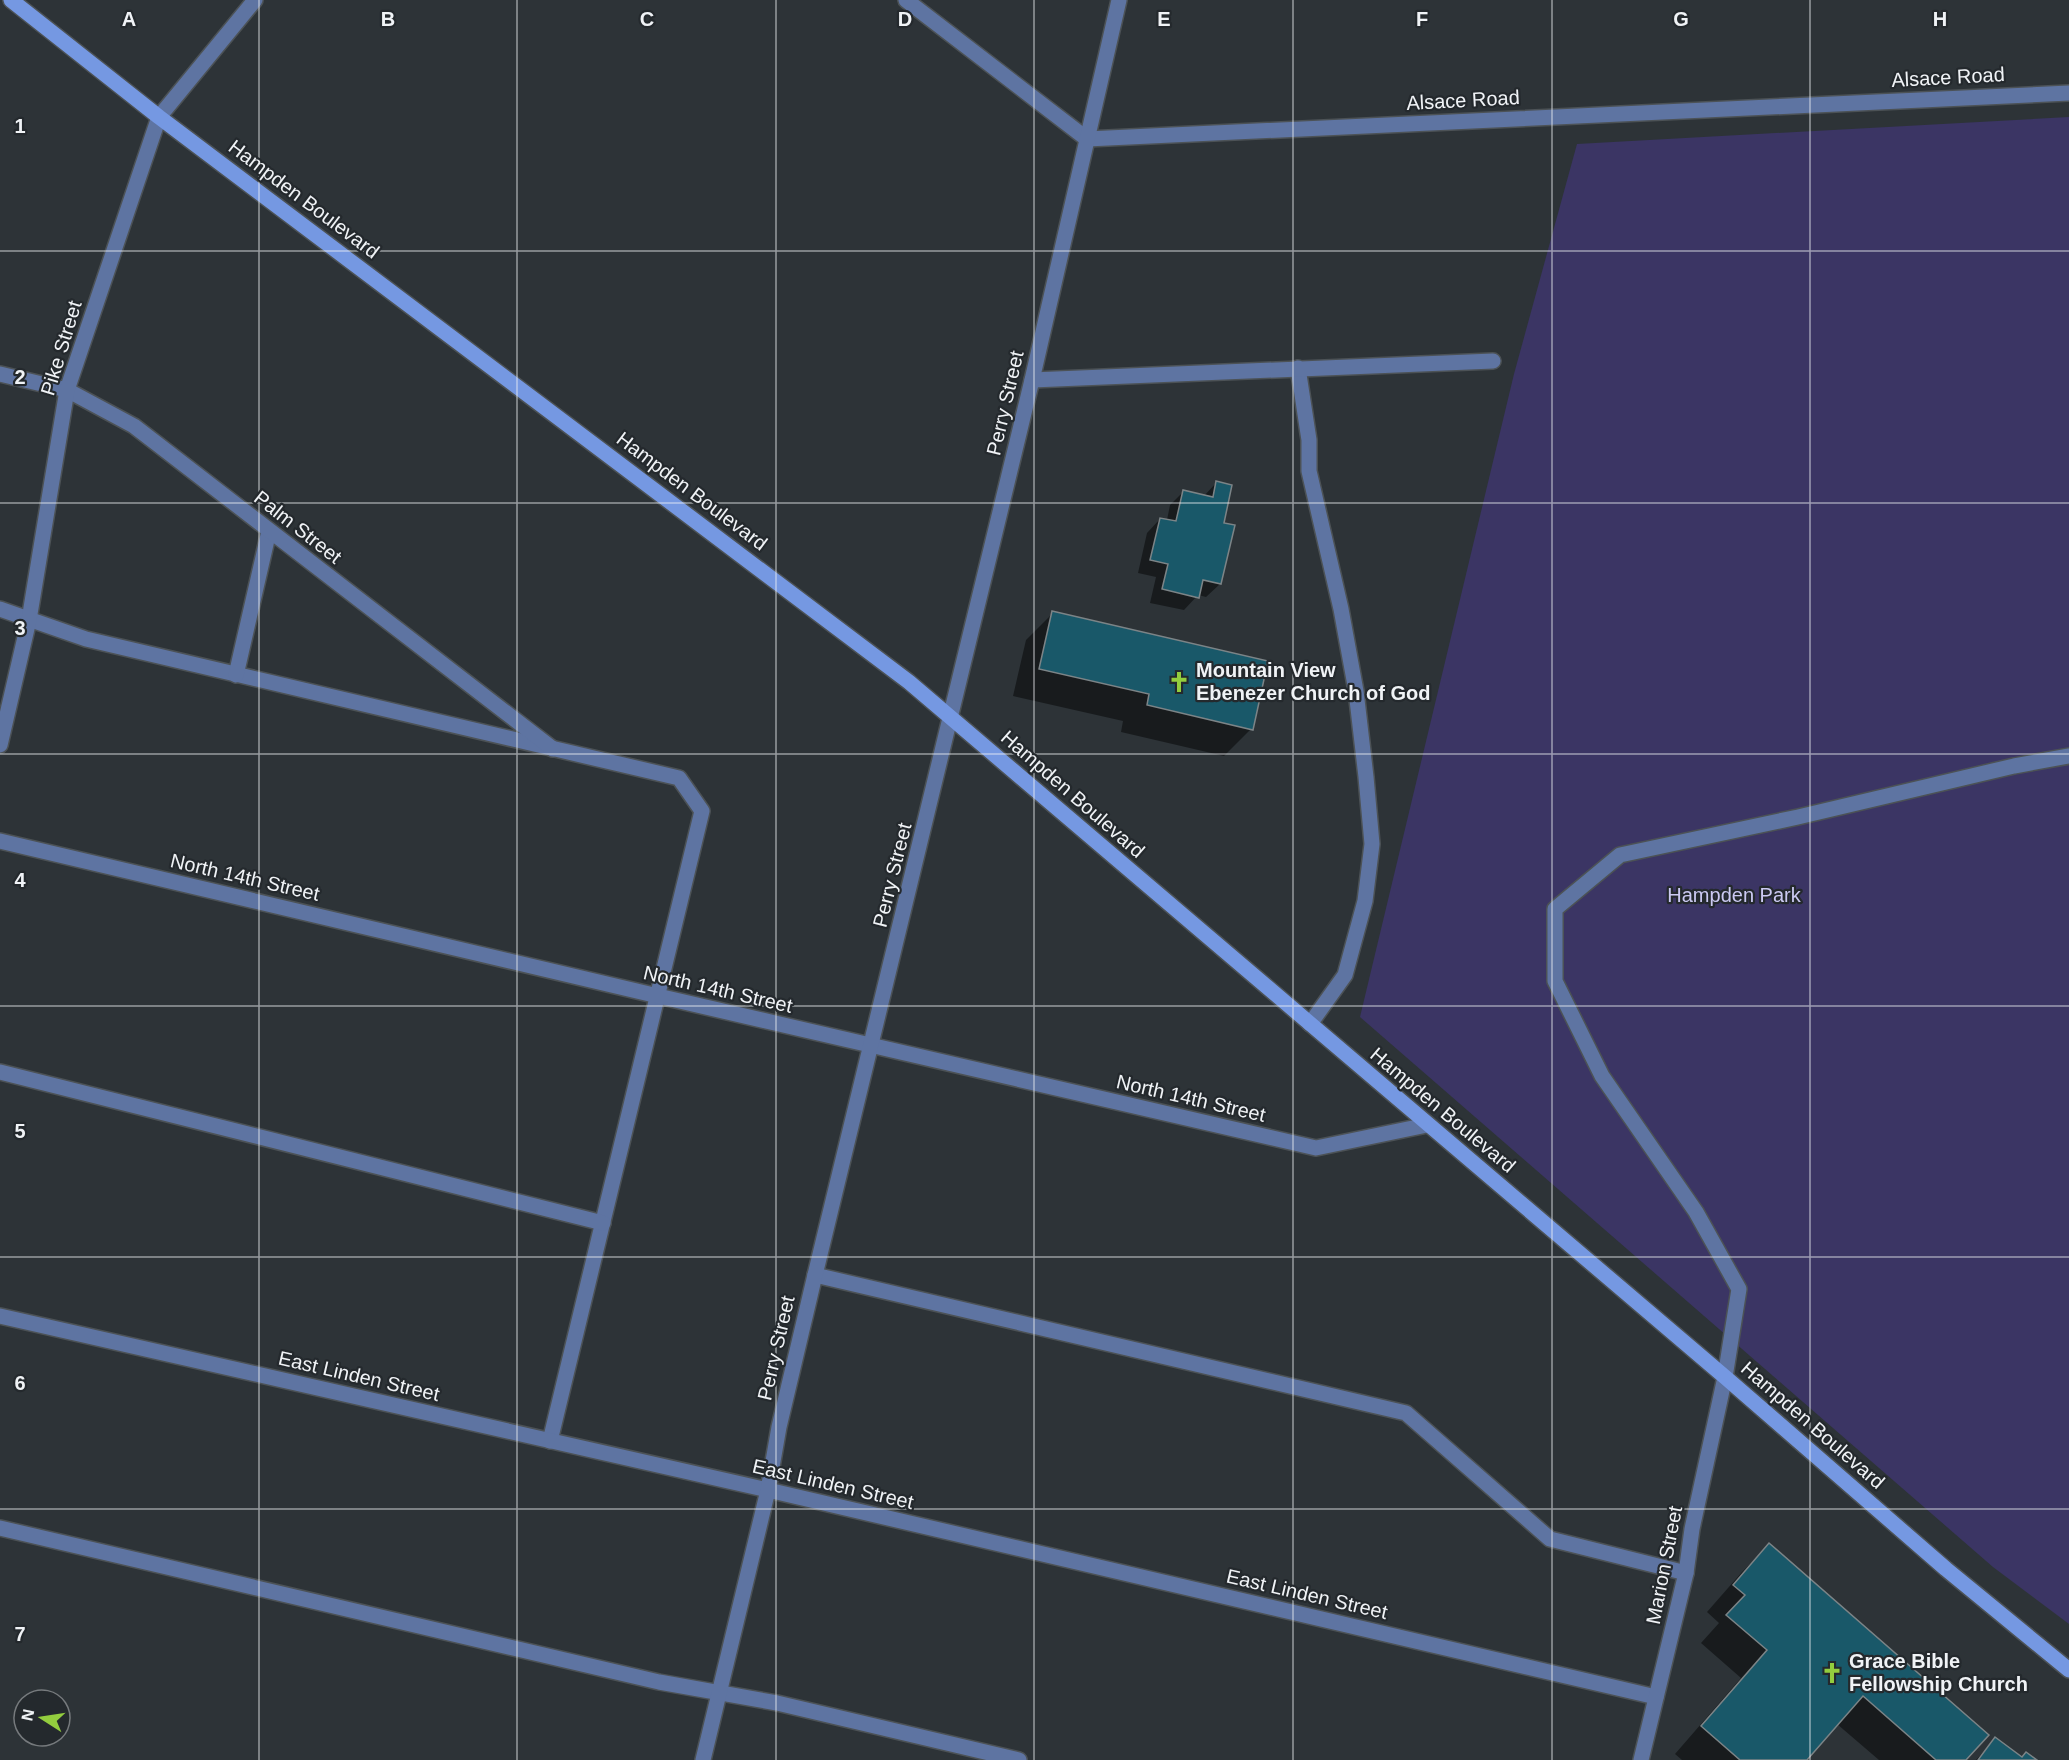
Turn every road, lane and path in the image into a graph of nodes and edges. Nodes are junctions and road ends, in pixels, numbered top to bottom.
1 (11, 0) edge
2 (255, 0) edge
3 (906, 0) edge
4 (1119, 0) edge
5 (2069, 93) edge
6 (159, 117) junction
7 (1087, 140) junction
8 (1493, 361) dead end
9 (1298, 368) junction
10 (0, 374) edge
11 (1032, 380) junction
12 (67, 390) junction
13 (269, 531) junction
14 (0, 609) edge
15 (29, 620) junction
16 (236, 675) junction
17 (952, 718) junction
18 (0, 746) edge
19 (553, 748) junction
20 (2069, 756) edge
21 (0, 841) edge
22 (658, 996) junction
23 (1310, 1024) junction
24 (871, 1046) junction
25 (0, 1072) edge
26 (1427, 1125) junction
27 (603, 1223) junction
28 (815, 1275) junction
29 (0, 1316) edge
30 (1725, 1377) junction
31 (550, 1441) junction
32 (768, 1490) junction
33 (0, 1528) edge
34 (1686, 1573) junction
35 (2069, 1670) edge
36 (719, 1693) junction
37 (1656, 1697) junction
38 (702, 1760) edge
39 (1019, 1760) edge
40 (1641, 1760) edge

1 - 6 main road, Hampden Boulevard
2 - 6 street, Pike Street
3 - 7 street
4 - 7 street, Perry Street
5 - 7 street, Alsace Road
6 - 12 street, Pike Street
6 - 17 main road, Hampden Boulevard
7 - 11 street, Perry Street
8 - 9 street
9 - 11 street
9 - 23 street
10 - 12 street, Palm Street
11 - 17 street, Perry Street
12 - 13 street, Palm Street
12 - 15 street, Pike Street
13 - 16 street
13 - 19 street, Palm Street
14 - 15 street
15 - 16 street
15 - 18 street, Pike Street
16 - 19 street
17 - 23 main road, Hampden Boulevard
17 - 24 street, Perry Street
19 - 22 street
20 - 30 street, Marion Street
21 - 22 street, North 14th Street
22 - 24 street, North 14th Street
22 - 27 street
23 - 26 main road, Hampden Boulevard
24 - 26 street, North 14th Street
24 - 28 street, Perry Street
25 - 27 street
26 - 30 main road, Hampden Boulevard
27 - 31 street
28 - 32 street, Perry Street
28 - 34 street
29 - 31 street, East Linden Street
30 - 34 street, Marion Street
30 - 35 main road, Hampden Boulevard
31 - 32 street, East Linden Street
32 - 36 street, Perry Street
32 - 37 street, East Linden Street
33 - 36 street
34 - 37 street, Marion Street
36 - 38 street, Perry Street
36 - 39 street
37 - 40 street, Marion Street

